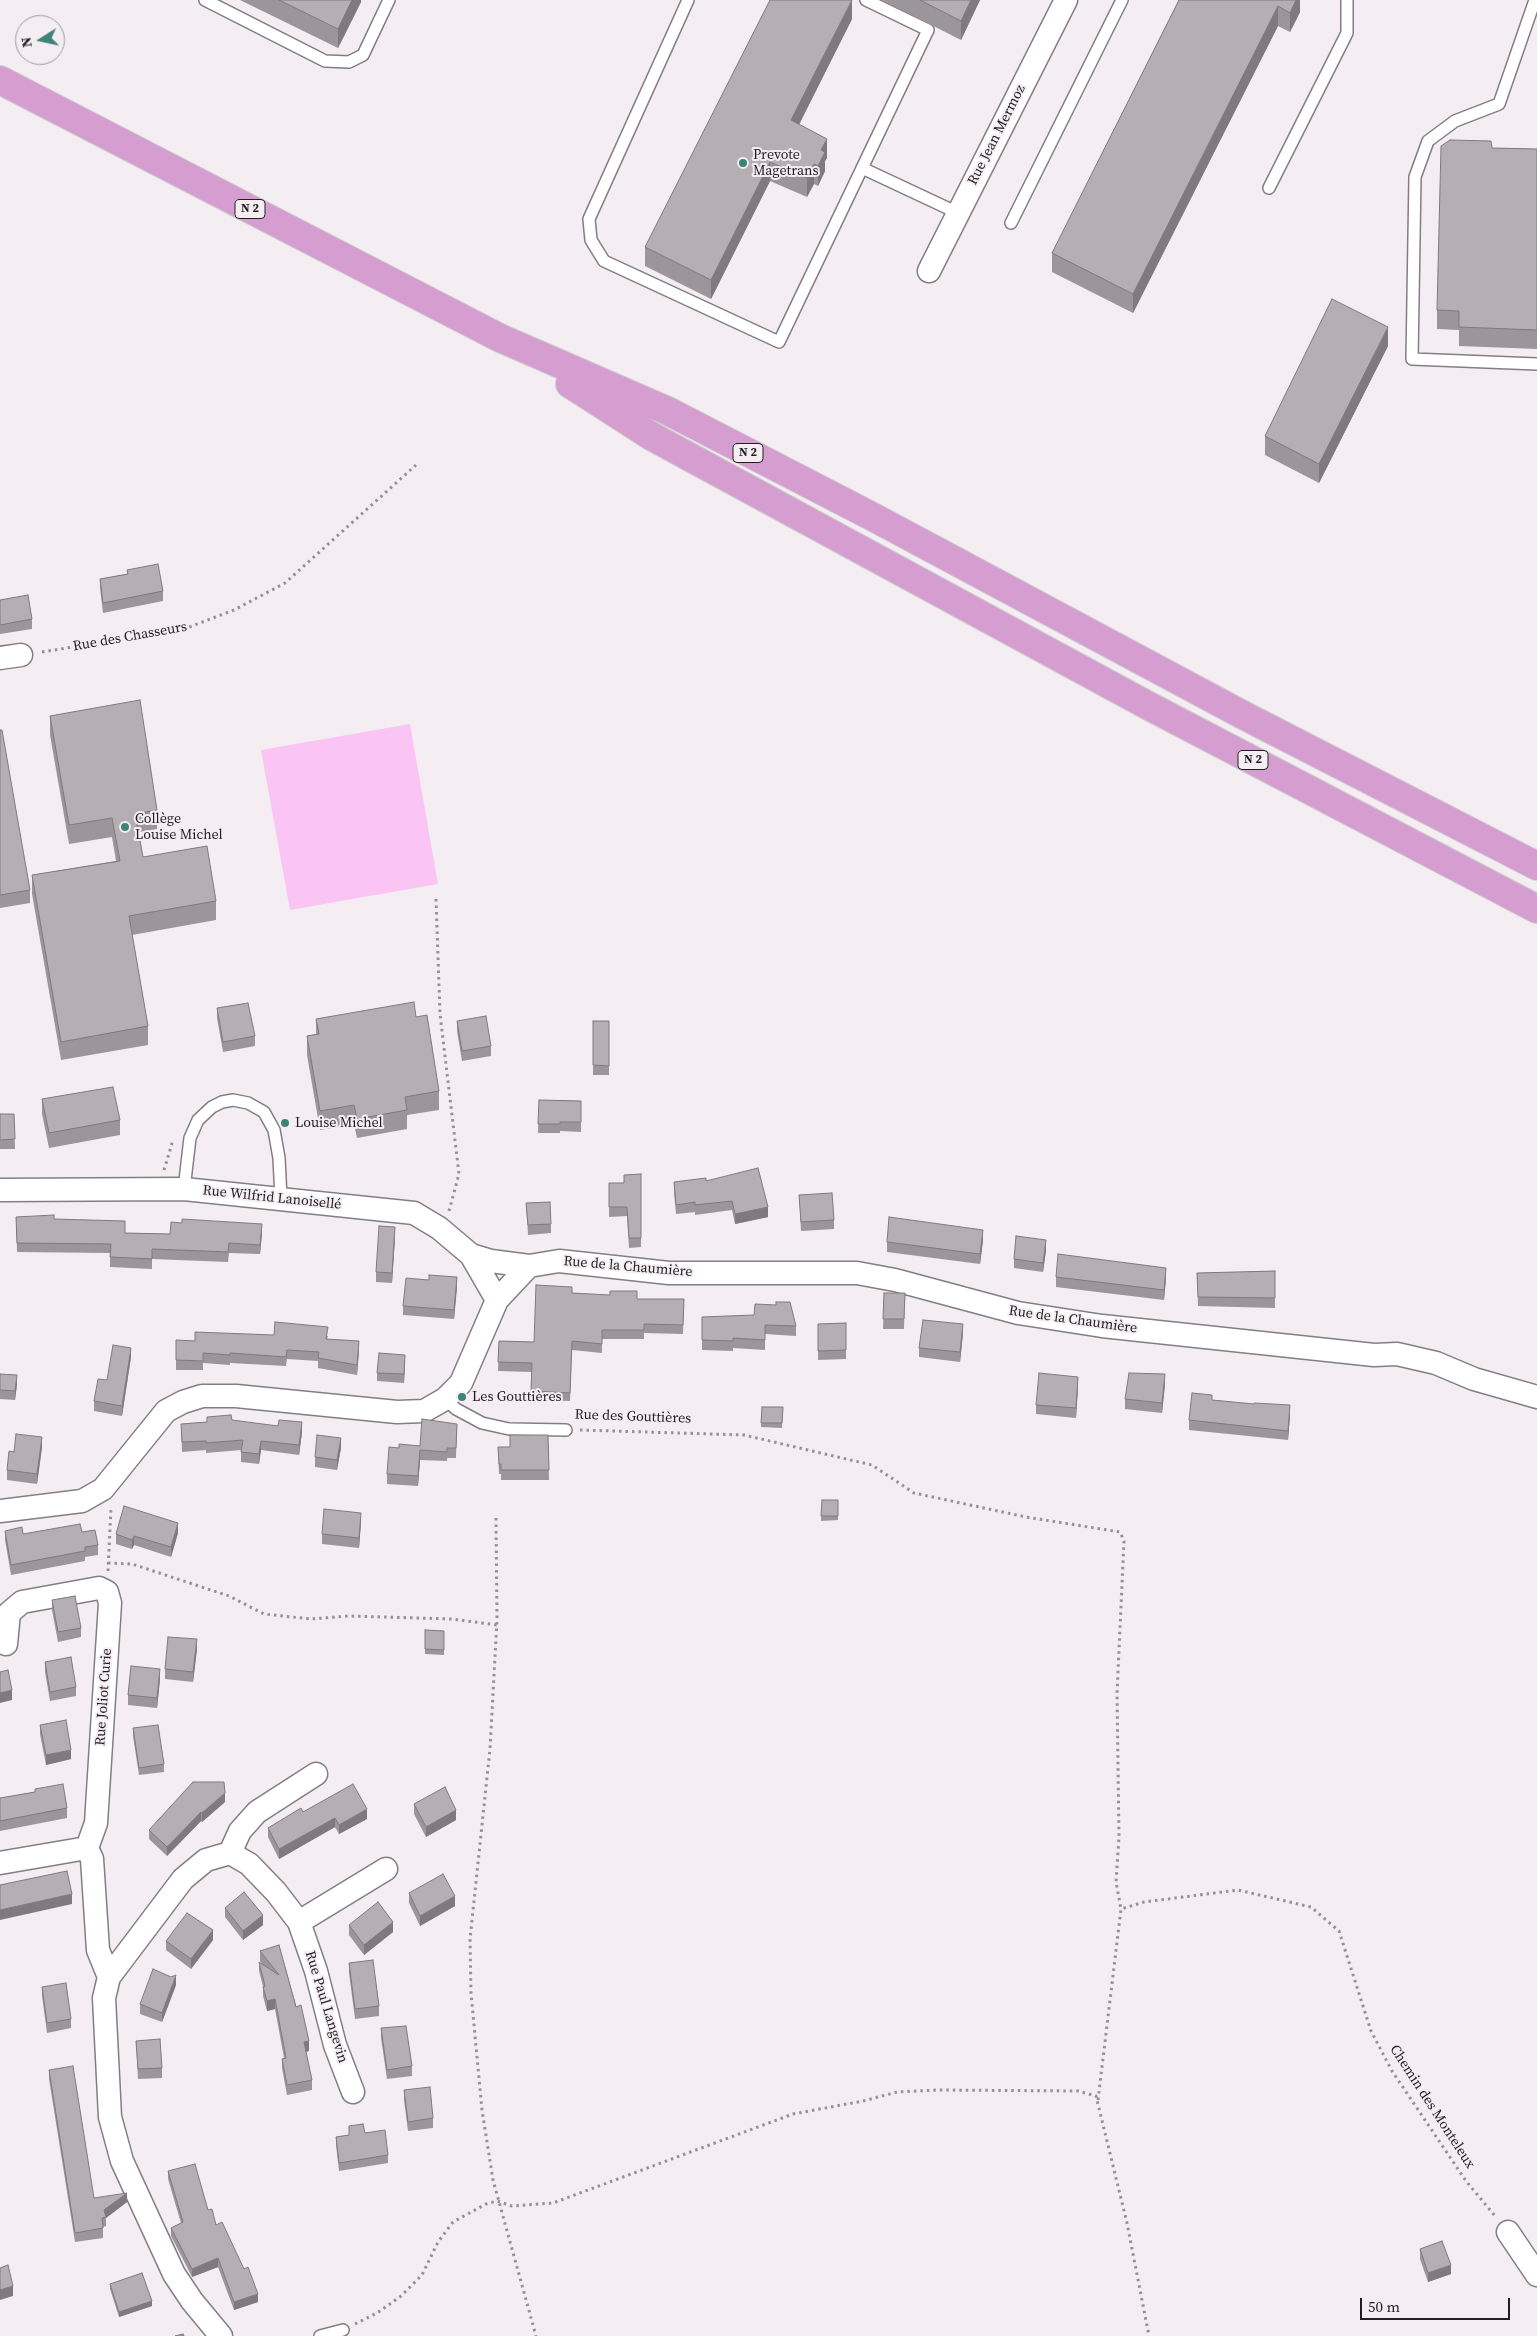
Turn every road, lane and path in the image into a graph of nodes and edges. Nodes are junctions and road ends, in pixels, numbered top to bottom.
1 (205, 0) edge
2 (389, 0) edge
3 (688, 0) edge
4 (866, 0) edge
5 (1066, 0) edge
6 (1122, 0) edge
7 (1347, 0) edge
8 (1535, 0) edge
9 (0, 80) edge
10 (862, 168) junction
11 (1269, 188) dead end
12 (958, 213) junction
13 (1011, 223) dead end
14 (929, 271) dead end
15 (500, 338) junction
16 (1537, 364) edge
17 (416, 465) dead end
18 (11, 657) edge
19 (1537, 866) edge
20 (436, 899) dead end
21 (1537, 910) edge
22 (184, 1189) junction
23 (0, 1190) edge
24 (281, 1198) junction
25 (446, 1234) junction
26 (470, 1255) junction
27 (529, 1266) junction
28 (497, 1300) junction
29 (1537, 1397) edge
30 (446, 1399) junction
31 (566, 1430) joint
32 (103, 1489) junction
33 (0, 1511) edge
34 (496, 1518) dead end
35 (108, 1563) junction
36 (107, 1592) junction
37 (497, 1626) junction
38 (6, 1644) dead end
39 (316, 1774) dead end
40 (87, 1848) junction
41 (230, 1853) junction
42 (0, 1863) edge
43 (386, 1869) dead end
44 (1121, 1909) junction
45 (299, 1922) junction
46 (109, 1977) junction
47 (353, 2092) dead end
48 (1097, 2103) junction
49 (497, 2201) junction
50 (1508, 2232) joint
51 (1537, 2275) edge
52 (343, 2330) joint
53 (221, 2336) edge
54 (320, 2336) edge
55 (536, 2336) edge
56 (1149, 2336) edge

1 - 2 lane
3 - 10 lane
4 - 10 lane
5 - 12 street, Rue Jean Mermoz
6 - 13 lane
7 - 11 lane
8 - 16 lane
9 - 15 highway, N 2
10 - 12 lane
12 - 14 street, Rue Jean Mermoz
15 - 19 highway, N 2
15 - 21 highway, N 2
17 - 18 path, Rue des Chasseurs
20 - 25 path
22 - 23 street, Rue Wilfrid Lanoisellé
22 - 24 street, Rue Wilfrid Lanoisellé
22 - 24 lane
24 - 25 street, Rue Wilfrid Lanoisellé
25 - 26 street, Rue Wilfrid Lanoisellé
26 - 27 street, Rue Wilfrid Lanoisellé
26 - 28 street
27 - 28 street
27 - 29 street, Rue de la Chaumière
28 - 30 street
30 - 31 lane, Rue des Gouttières
30 - 32 street
31 - 44 path, Rue des Gouttières
32 - 33 street
32 - 35 path
34 - 37 path
35 - 36 path
35 - 37 path
36 - 38 street
36 - 40 street, Rue Joliot Curie
37 - 49 path
39 - 41 street
40 - 42 street
40 - 46 street
41 - 45 street, Rue Paul Langevin
41 - 46 street
43 - 45 street
44 - 48 path
44 - 50 path, Chemin des Monteleux
45 - 47 street, Rue Paul Langevin
46 - 53 street
48 - 49 path
48 - 56 path
49 - 52 path
49 - 55 path
50 - 51 street
52 - 54 lane

